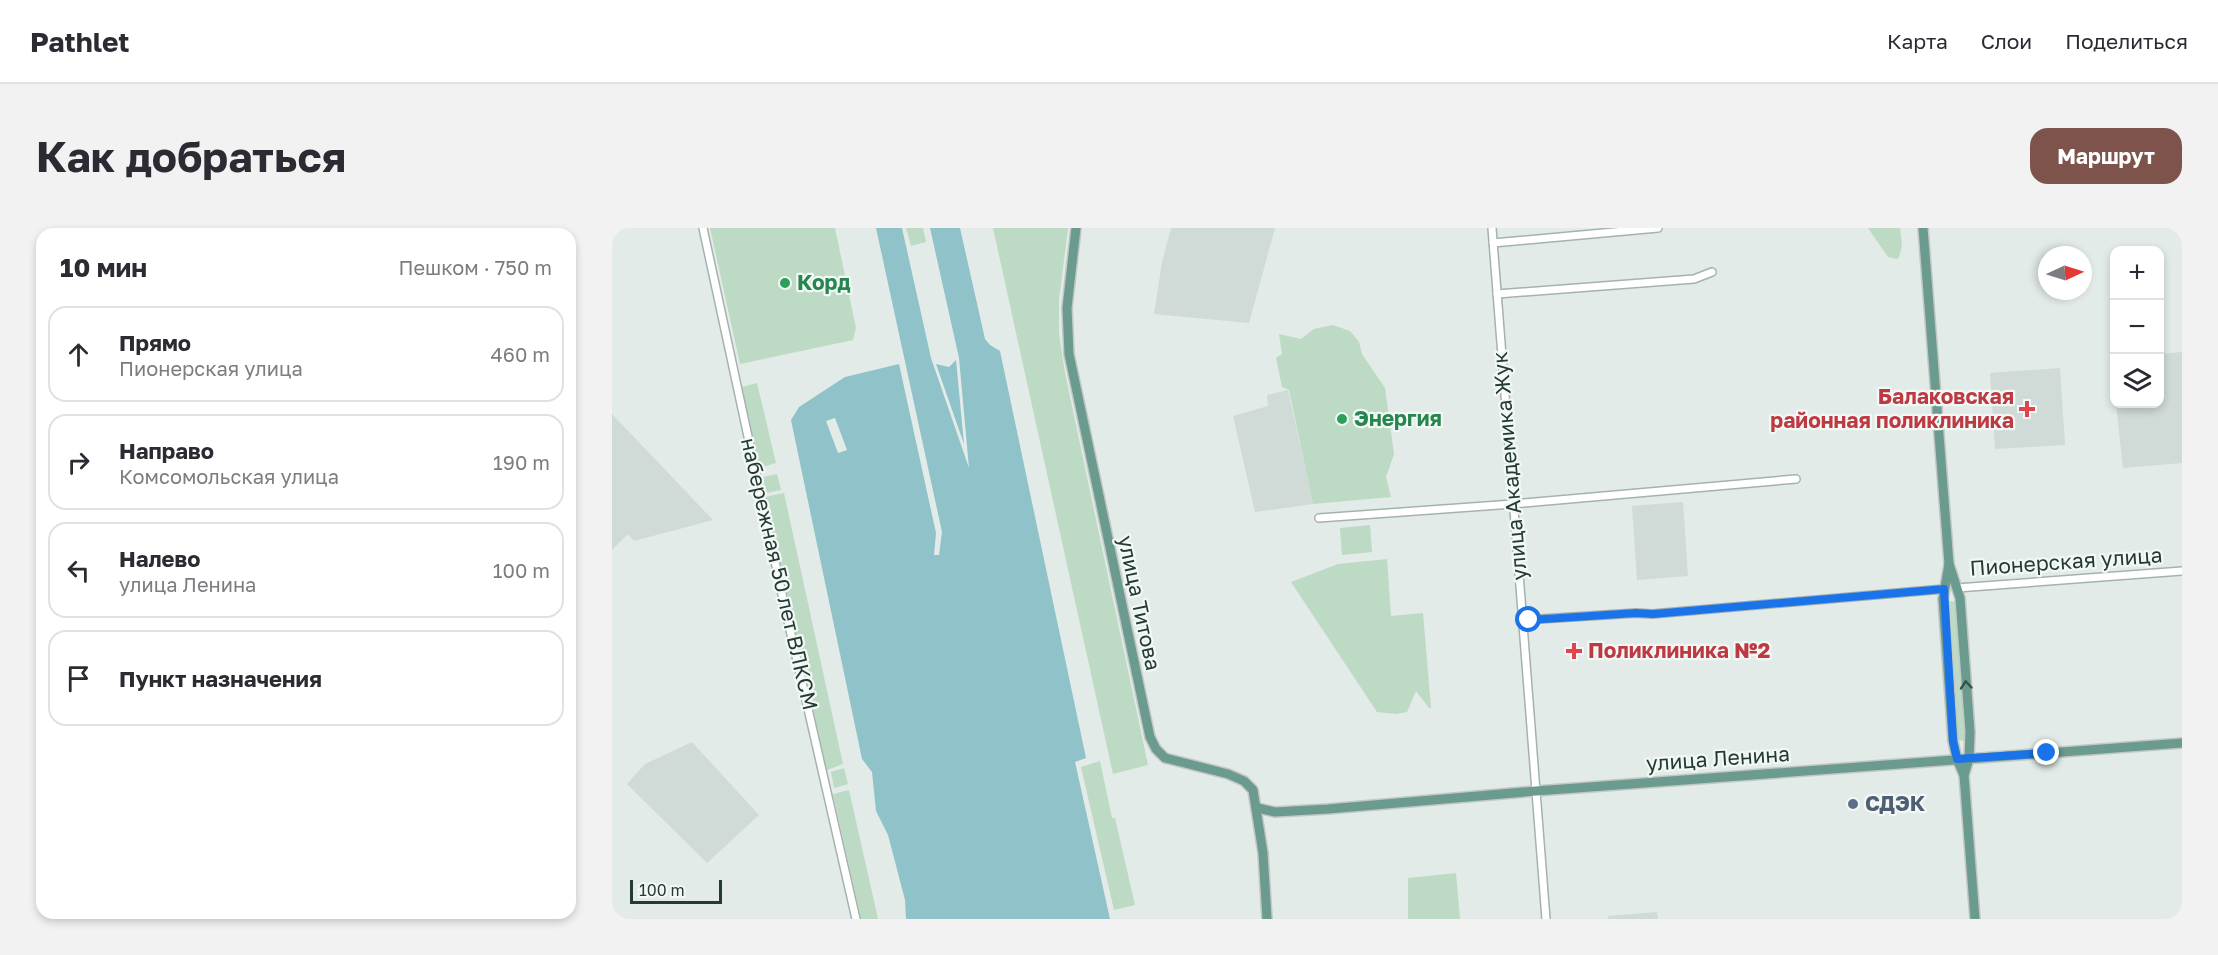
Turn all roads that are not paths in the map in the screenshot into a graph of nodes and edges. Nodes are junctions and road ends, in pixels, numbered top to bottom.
1 (703, 228) edge
2 (1076, 228) edge
3 (1492, 228) edge
4 (1659, 228) edge
5 (1923, 228) edge
6 (1493, 243) junction
7 (1712, 272) dead end
8 (1497, 294) junction
9 (1796, 479) dead end
10 (1513, 504) junction
11 (1319, 518) dead end
12 (1949, 564) junction
13 (2182, 571) edge
14 (1957, 588) junction
15 (1944, 589) junction
16 (1522, 620) junction
17 (2182, 743) edge
18 (1957, 759) junction
19 (1969, 759) junction
20 (1964, 775) junction
21 (1536, 791) junction
22 (1258, 808) junction
23 (856, 919) edge
24 (1267, 919) edge
25 (1546, 919) edge
26 (1975, 919) edge

1 - 23 street, набережная 50 лет ВЛКСМ
2 - 22 main road, улица Титова
3 - 6 street, улица Академика Жук
4 - 6 street
5 - 12 main road
6 - 8 street, улица Академика Жук
7 - 8 street
8 - 10 street, улица Академика Жук
9 - 10 street
10 - 11 street
10 - 16 street, улица Академика Жук
12 - 14 main road
12 - 15 main road
13 - 14 street, Пионерская улица
14 - 15 main road, Пионерская улица
19 -> 14 main road
15 - 16 street, Пионерская улица
15 - 18 main road
16 - 21 street, улица Академика Жук
17 - 19 main road, улица Ленина
18 - 19 main road, улица Ленина
18 - 20 main road
18 - 21 main road, улица Ленина
19 - 20 main road
20 - 26 main road
21 - 22 main road, улица Ленина
21 - 25 street, улица Академика Жук
22 - 24 main road, улица Титова

